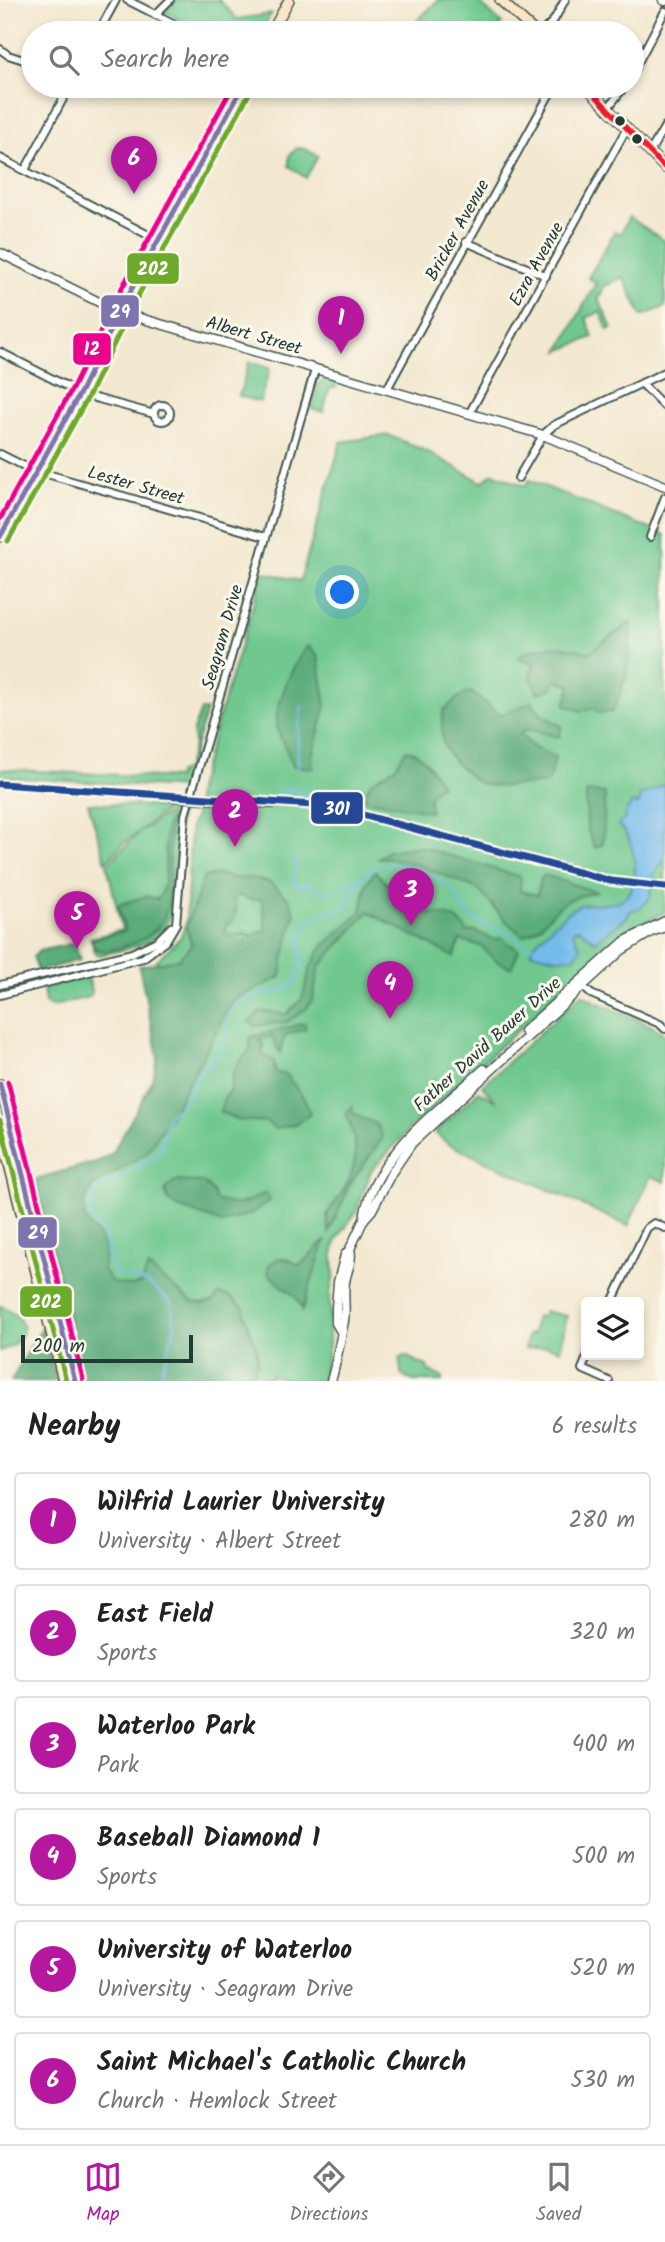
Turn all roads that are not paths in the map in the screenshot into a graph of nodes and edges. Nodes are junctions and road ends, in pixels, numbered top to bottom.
1 (116, 0) edge
2 (127, 0) edge
3 (170, 0) edge
4 (289, 0) edge
5 (500, 0) edge
6 (508, 0) edge
7 (565, 0) edge
8 (665, 11) edge
9 (155, 15) junction
10 (519, 15) junction
11 (105, 21) edge
12 (167, 21) edge
13 (278, 21) edge
14 (525, 21) edge
15 (553, 21) edge
16 (0, 49) edge
17 (644, 52) edge
18 (21, 59) edge
19 (63, 98) edge
20 (236, 98) edge
21 (547, 98) edge
22 (598, 98) edge
23 (616, 98) edge
24 (608, 108) junction
25 (665, 126) edge
26 (627, 128) junction
27 (650, 152) junction
28 (0, 158) edge
29 (665, 168) edge
30 (24, 170) junction
31 (158, 240) junction
32 (466, 242) junction
33 (0, 253) edge
34 (546, 276) junction
35 (120, 312) junction
36 (0, 352) edge
37 (315, 370) junction
38 (665, 372) edge
39 (642, 384) junction
40 (387, 390) junction
41 (80, 393) junction
42 (665, 407) edge
43 (154, 414) dead end
44 (469, 414) junction
45 (543, 435) junction
46 (0, 454) edge
47 (37, 471) junction
48 (518, 478) dead end
49 (665, 486) edge
50 (665, 497) edge
51 (0, 537) edge
52 (265, 537) junction
53 (650, 537) dead end
54 (177, 916) junction
55 (665, 921) edge
56 (665, 927) edge
57 (580, 984) junction
58 (0, 985) edge
59 (0, 995) edge
60 (665, 1029) edge
61 (0, 1084) edge
62 (0, 1128) edge
63 (665, 1228) edge
64 (614, 1297) edge
65 (586, 1360) edge
66 (63, 1381) edge
67 (75, 1381) edge
68 (331, 1381) edge
69 (609, 1381) edge

1 - 11 street
2 - 9 street
3 - 9 street
4 - 13 main road
5 - 10 main road
6 - 10 main road
7 - 15 street
8 - 17 street
9 - 12 street
10 - 14 main road
16 - 18 street
19 - 30 street
20 - 31 main road
21 - 32 street, Bricker Avenue
22 - 24 main road
23 - 24 street
24 - 26 main road
25 - 27 street
26 - 27 main road
26 - 34 street, Ezra Avenue
27 - 29 main road
28 - 30 street
30 - 31 street
31 - 35 main road
32 - 34 street
32 - 40 street, Bricker Avenue
33 - 35 street, Albert Street
34 - 44 street, Ezra Avenue
35 - 37 street, Albert Street
35 - 41 main road
36 - 41 street
37 - 40 street, Albert Street
37 - 52 street, Seagram Drive
38 - 39 street
39 - 42 street
39 - 45 street
40 - 44 street, Albert Street
41 - 43 street
41 - 47 main road
44 - 45 street, Albert Street
45 - 48 street
45 - 49 street, Albert Street
46 - 47 street, Lester Street
47 - 51 main road
47 - 52 street, Lester Street
50 - 53 street
52 - 54 street, Seagram Drive
54 - 58 street
54 - 59 street, Seagram Drive
55 - 57 street, Father David Bauer Drive
56 - 57 street, Father David Bauer Drive
57 - 60 street
57 - 68 street, Father David Bauer Drive
61 - 67 main road
62 - 66 main road
63 - 64 street
65 - 69 street

